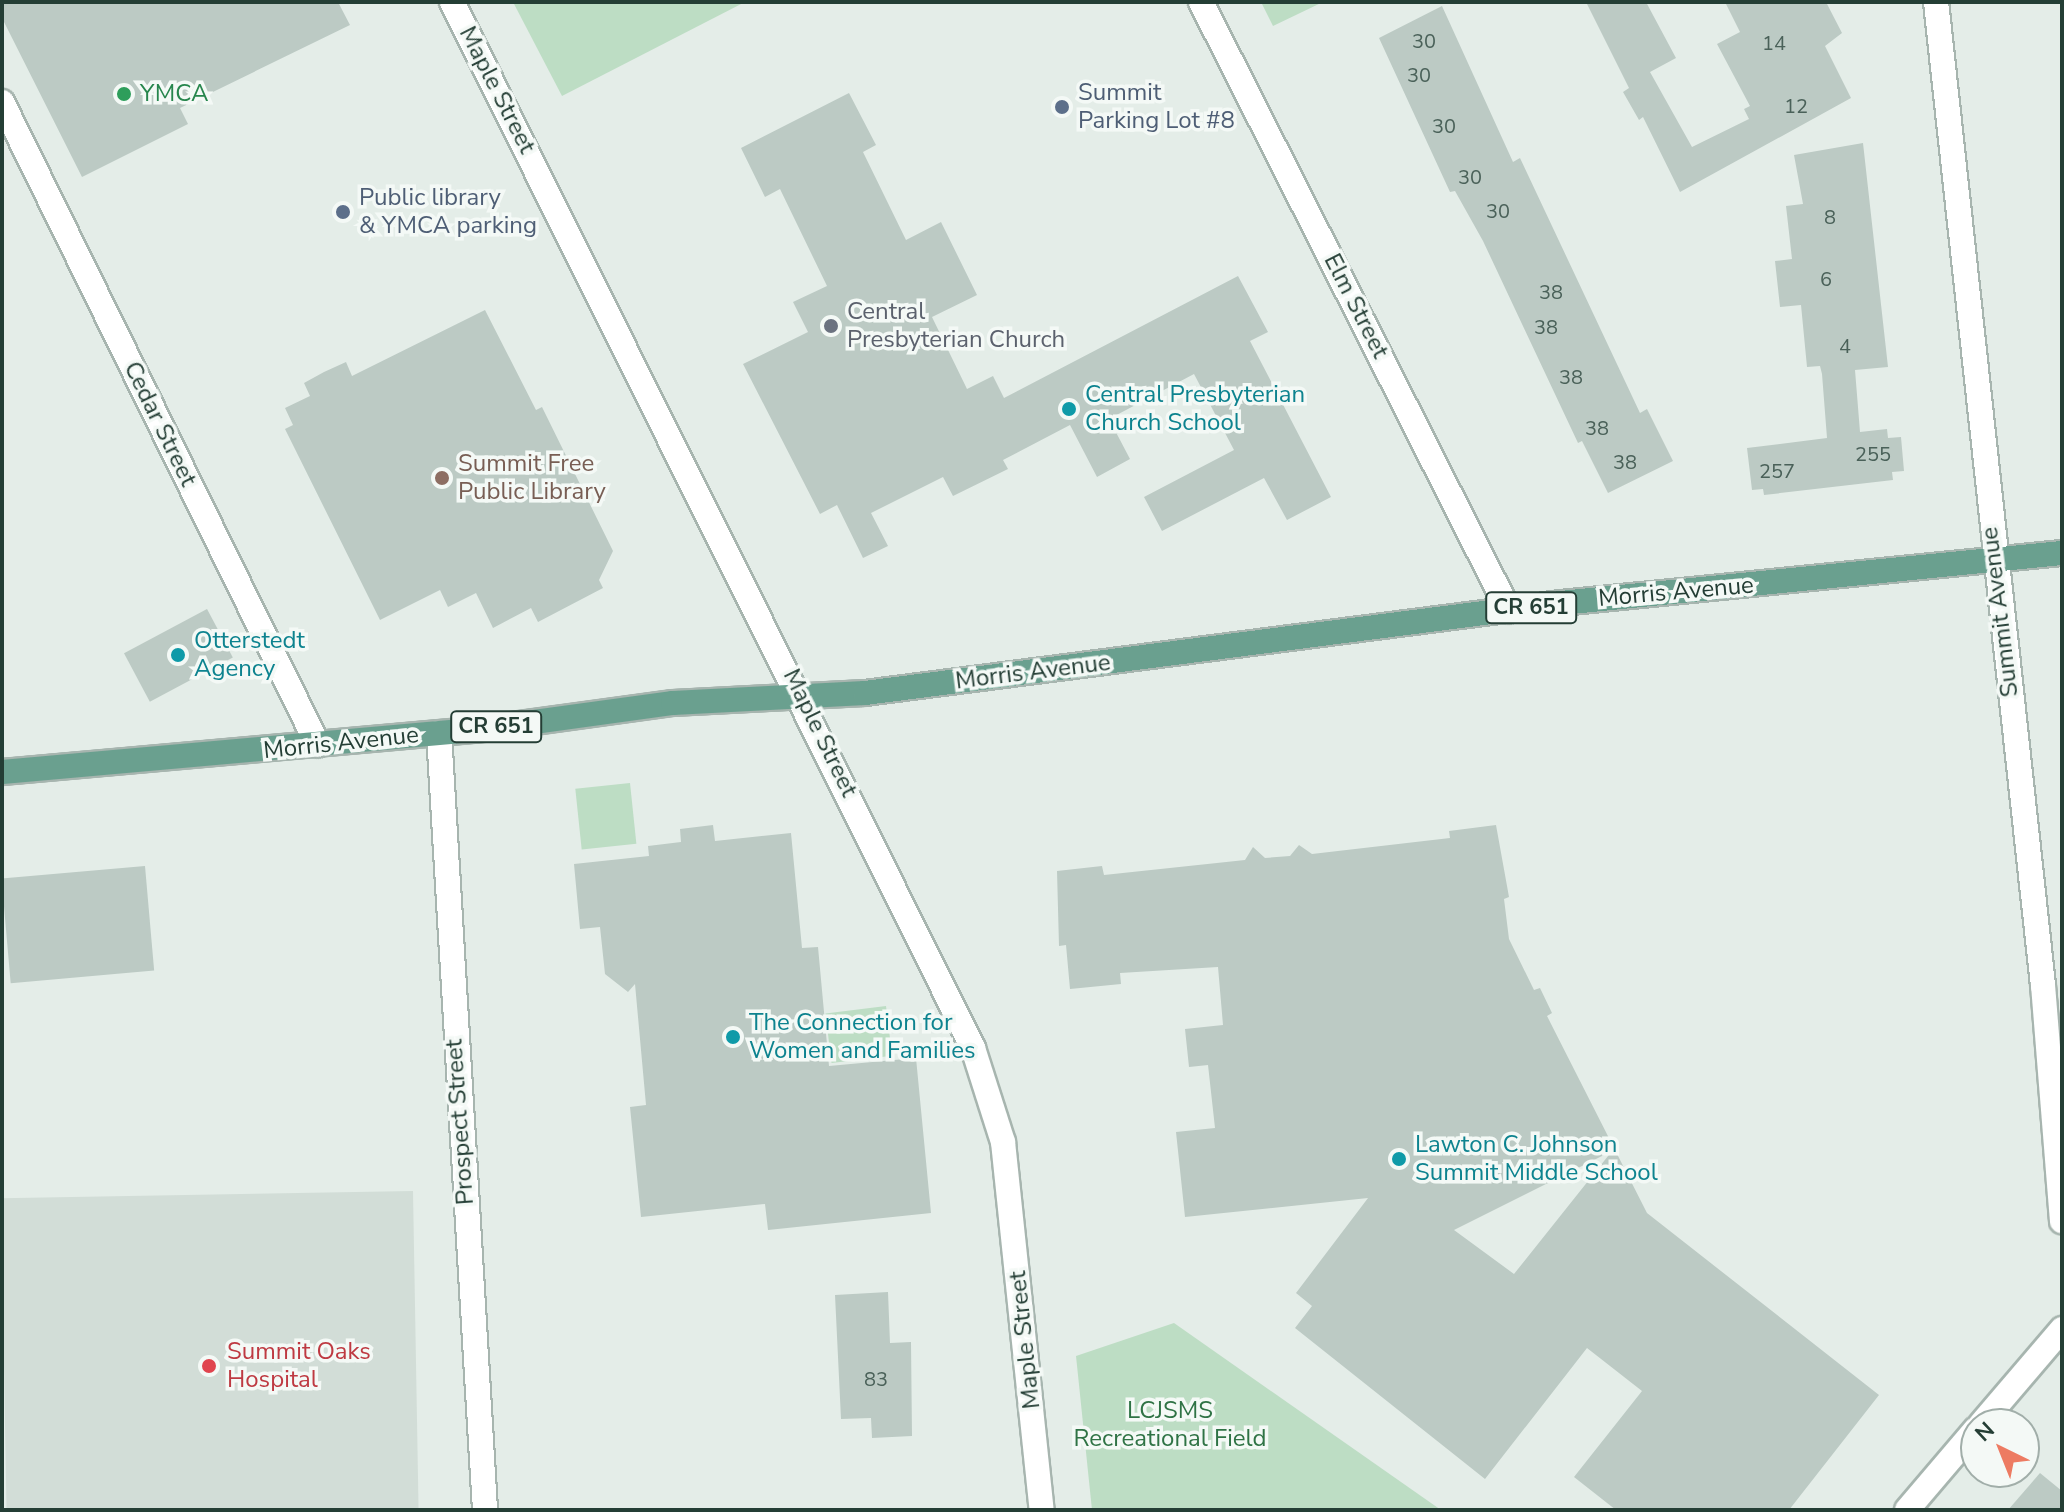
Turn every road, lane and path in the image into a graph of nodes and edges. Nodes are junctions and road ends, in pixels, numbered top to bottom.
1 (452, 2) edge
2 (1201, 2) edge
3 (1936, 2) edge
4 (2, 102) edge
5 (2062, 553) edge
6 (1993, 559) junction
7 (1509, 611) junction
8 (801, 695) junction
9 (439, 733) junction
10 (318, 745) junction
11 (2, 772) edge
12 (2062, 1221) edge
13 (2062, 1329) edge
14 (1995, 1408) edge
15 (1960, 1448) edge
16 (485, 1510) edge
17 (1042, 1510) edge
18 (1907, 1510) edge

1 - 8 street, Maple Street
2 - 7 street, Elm Street
3 - 6 street, Summit Avenue
4 - 10 street, Cedar Street
5 - 6 main road, Morris Avenue / CR 651
6 - 7 main road, Morris Avenue / CR 651
6 - 12 street, Summit Avenue
7 - 8 main road, Morris Avenue / CR 651
8 - 9 main road, Morris Avenue / CR 651
8 - 17 street, Maple Street
9 - 10 main road, Morris Avenue / CR 651
9 - 16 street, Prospect Street
10 - 11 main road, Morris Avenue / CR 651
13 - 14 street
15 - 18 street

